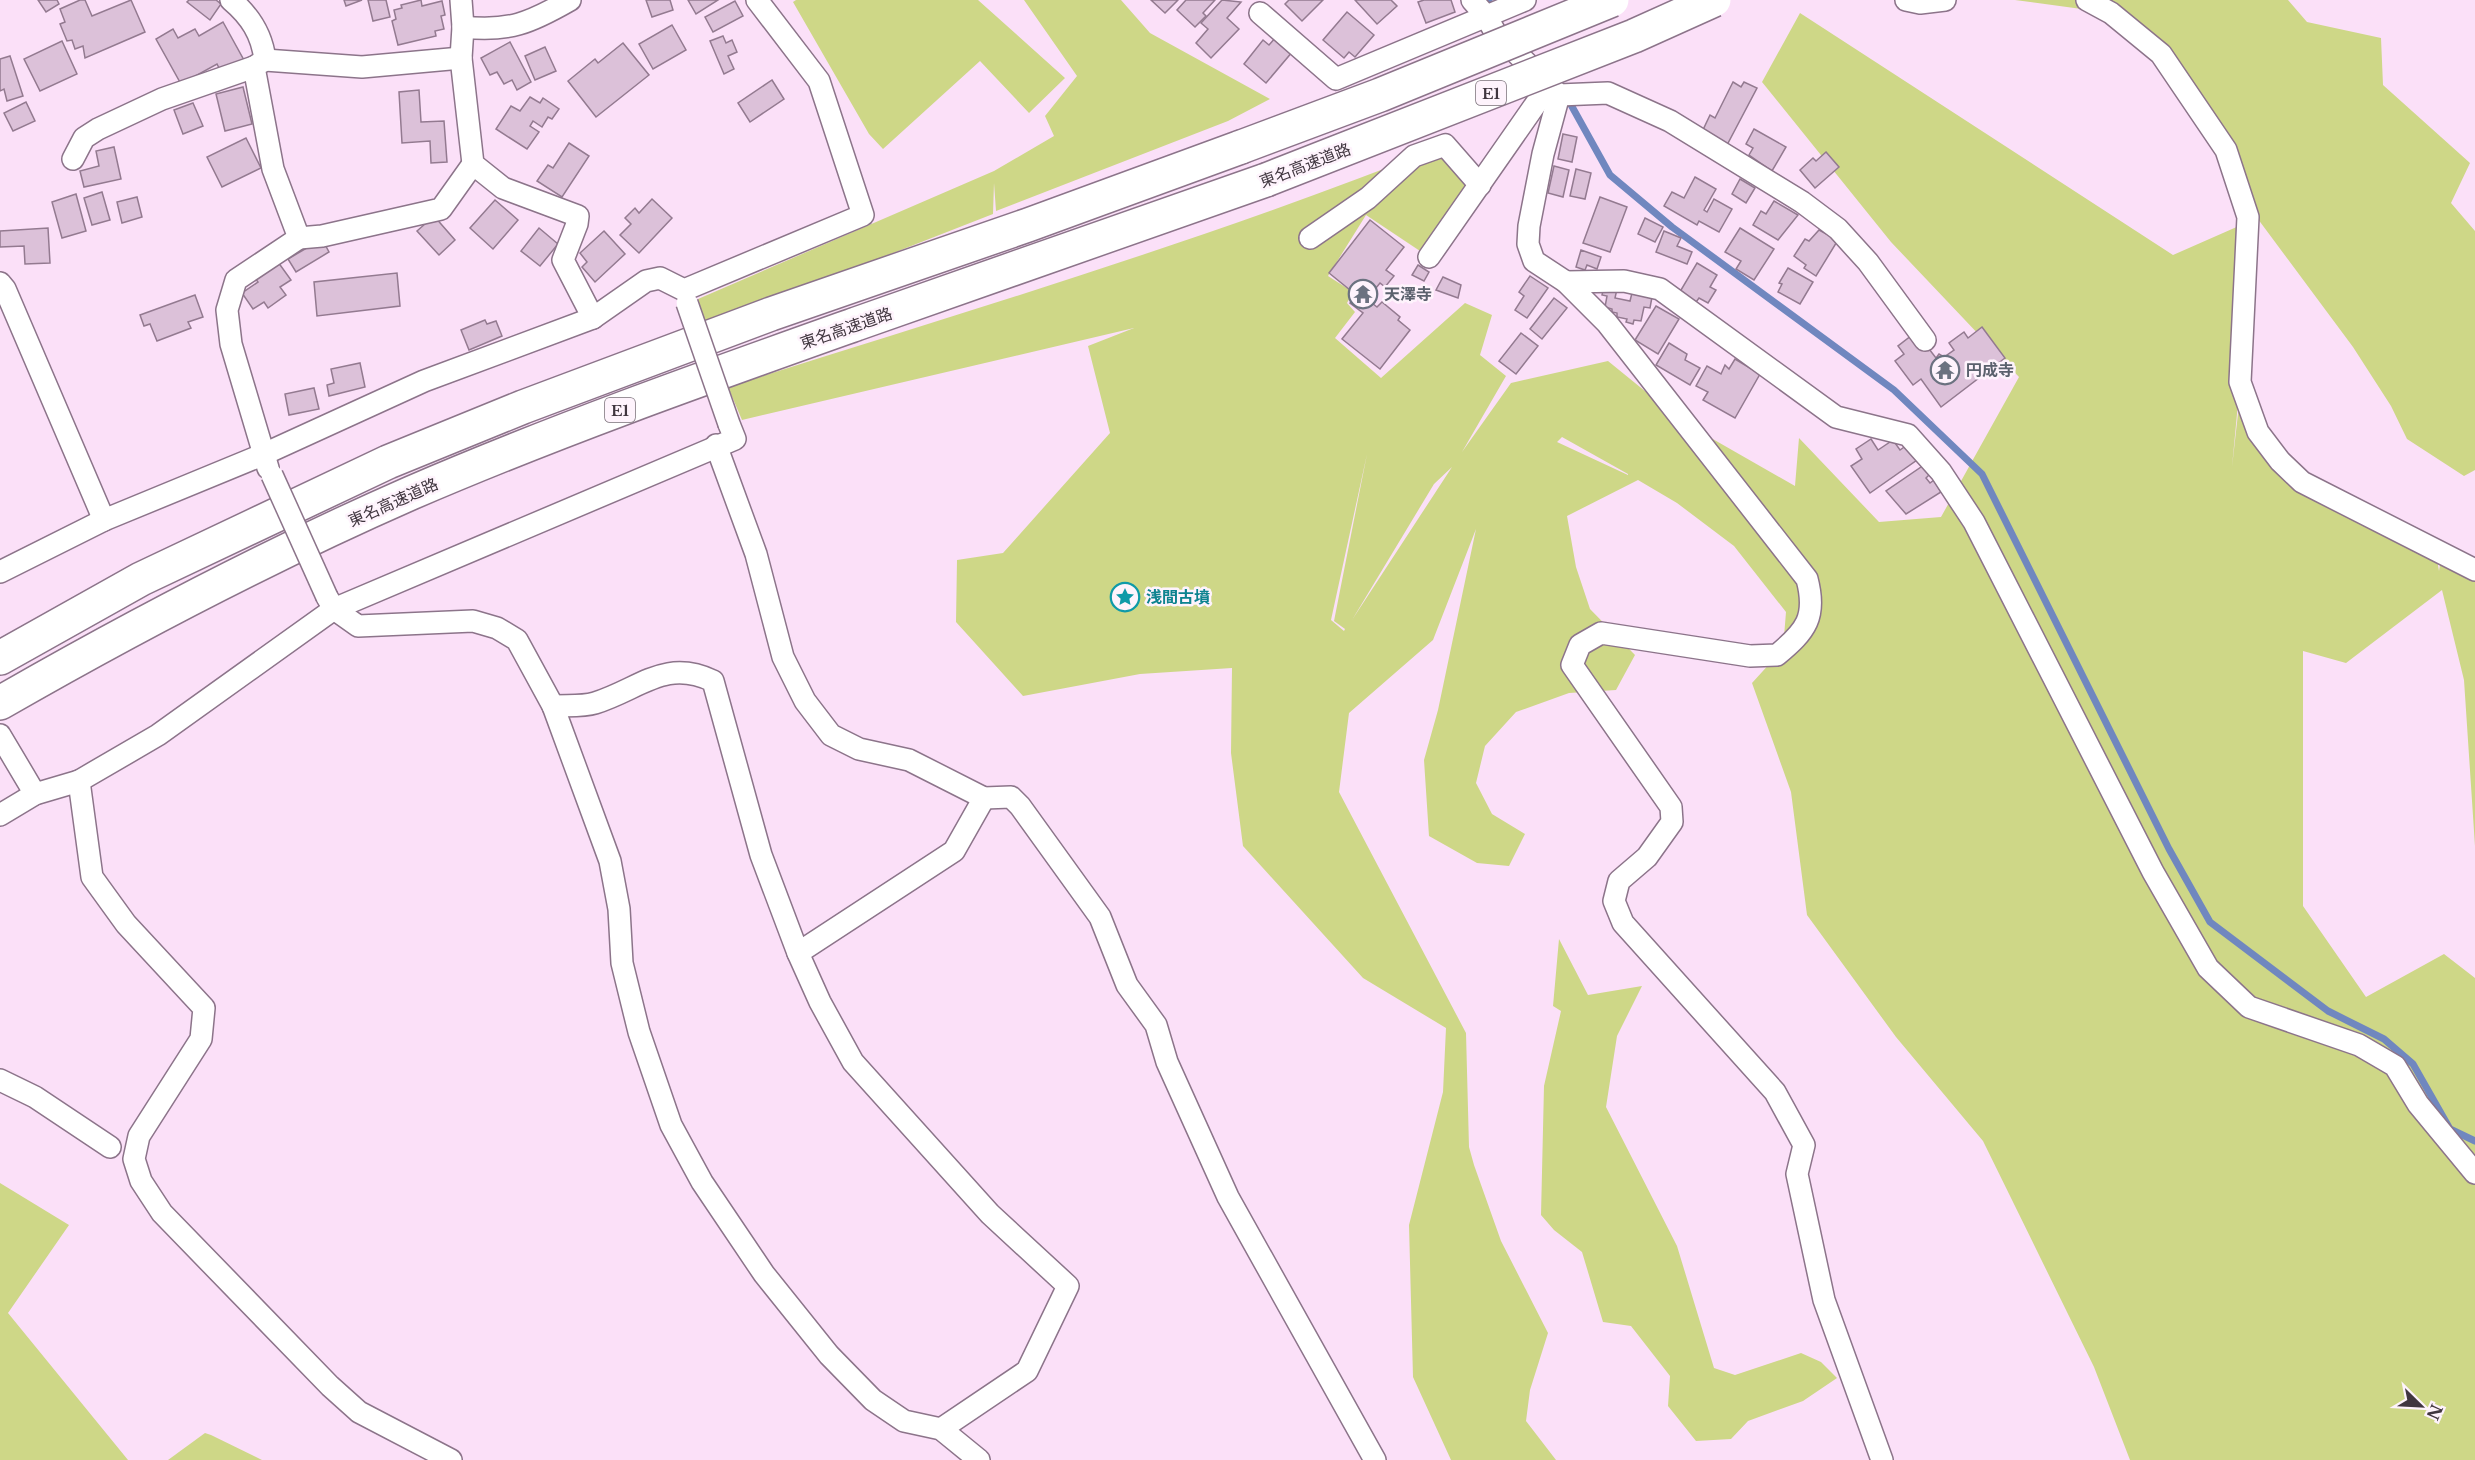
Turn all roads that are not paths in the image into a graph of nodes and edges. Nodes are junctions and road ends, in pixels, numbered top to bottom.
1 (231, 0) edge
2 (461, 0) edge
3 (570, 0) edge
4 (757, 0) edge
5 (1525, 0) edge
6 (1612, 0) edge
7 (1714, 0) edge
8 (1906, 0) edge
9 (1945, 0) edge
10 (2086, 0) edge
11 (1479, 8) edge
12 (1260, 13) dead end
13 (463, 27) junction
14 (461, 58) junction
15 (260, 63) junction
16 (1554, 90) junction
17 (73, 159) dead end
18 (474, 164) junction
19 (1480, 185) junction
20 (299, 238) junction
21 (1310, 238) dead end
22 (1429, 257) dead end
23 (1566, 282) junction
24 (0, 283) edge
25 (685, 296) junction
26 (593, 318) junction
27 (1925, 340) dead end
28 (716, 446) junction
29 (262, 455) junction
30 (105, 520) junction
31 (2475, 570) edge
32 (0, 572) edge
33 (330, 603) junction
34 (0, 658) edge
35 (0, 703) edge
36 (553, 706) junction
37 (0, 735) edge
38 (79, 781) junction
39 (32, 788) junction
40 (984, 798) junction
41 (0, 815) edge
42 (798, 953) junction
43 (0, 1080) edge
44 (110, 1147) dead end
45 (2475, 1173) edge
46 (941, 1429) junction
47 (451, 1460) edge
48 (979, 1460) edge
49 (1375, 1460) edge
50 (1882, 1460) edge

1 - 15 street
2 - 13 street
3 - 13 street
4 - 25 street
5 - 11 street
6 - 34 highway, E1, bridge
7 - 35 highway, 東名高速道路 / E1, bridge
8 - 9 street
10 - 31 street
11 - 12 street
11 - 16 street
13 - 14 street
14 - 15 street
14 - 18 street
15 - 17 street
15 - 20 street
16 - 19 street
16 - 23 street
16 - 27 street
18 - 20 street
18 - 26 street
19 - 21 street
19 - 22 street
20 - 29 street
23 - 45 street
23 - 50 street
24 - 30 street
25 - 26 street
25 - 28 street, bridge
26 - 29 street
28 - 33 street
28 - 40 street
29 - 30 street
29 - 33 street, bridge
30 - 32 street
33 - 36 street
33 - 38 street
36 - 42 street
36 - 46 street
37 - 39 street
38 - 39 street
38 - 47 street
39 - 41 street
40 - 42 street
40 - 49 street
42 - 46 street
43 - 44 street
46 - 48 street

